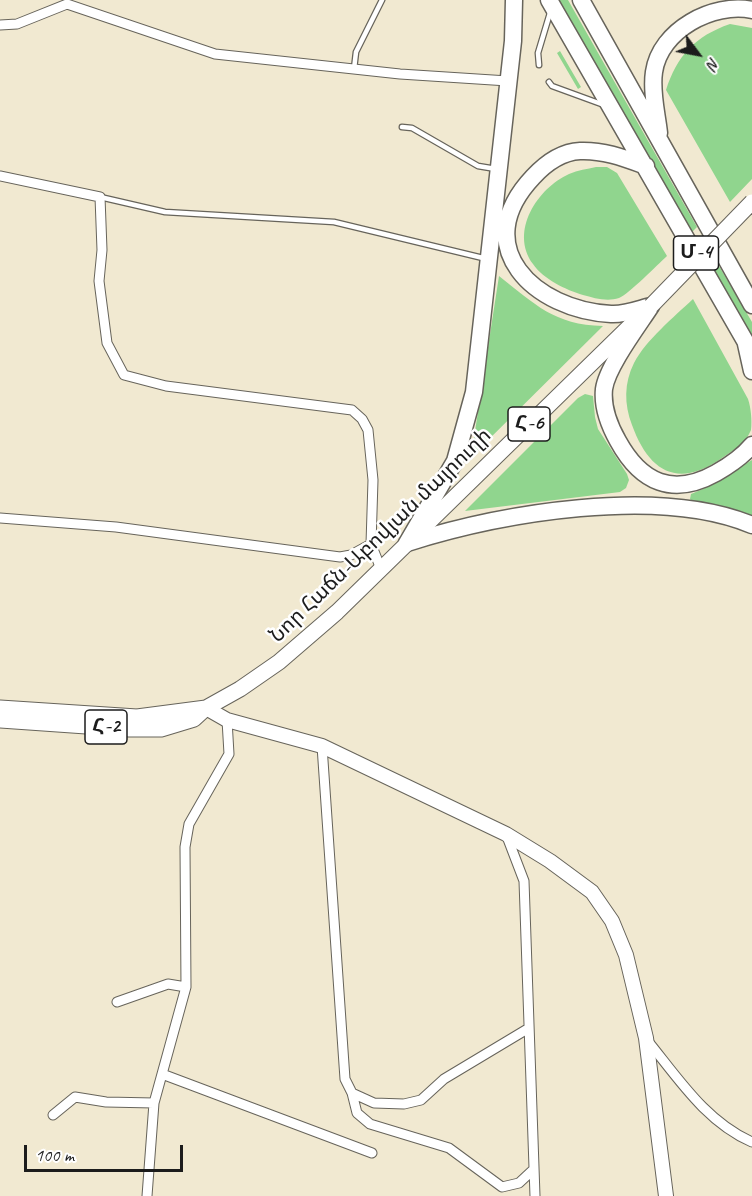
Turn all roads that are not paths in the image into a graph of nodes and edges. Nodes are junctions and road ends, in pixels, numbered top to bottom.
1 (382, 0) edge
2 (513, 0) edge
3 (581, 0) edge
4 (551, 2) edge
5 (752, 10) edge
6 (0, 25) edge
7 (539, 65) dead end
8 (354, 69) junction
9 (508, 81) junction
10 (549, 82) dead end
11 (610, 108) junction
12 (402, 127) dead end
13 (660, 143) junction
14 (646, 166) junction
15 (499, 169) junction
16 (0, 176) edge
17 (100, 196) junction
18 (752, 202) edge
19 (489, 259) junction
20 (750, 300) edge
21 (651, 306) junction
22 (749, 347) edge
23 (752, 371) edge
24 (752, 445) edge
25 (0, 518) edge
26 (752, 525) edge
27 (407, 543) junction
28 (371, 544) junction
29 (381, 569) junction
30 (0, 708) edge
31 (206, 708) junction
32 (0, 720) edge
33 (227, 720) junction
34 (322, 746) junction
35 (506, 834) junction
36 (186, 987) junction
37 (117, 1002) dead end
38 (529, 1028) junction
39 (646, 1038) junction
40 (162, 1074) junction
41 (352, 1093) junction
42 (154, 1103) junction
43 (53, 1115) dead end
44 (752, 1142) edge
45 (372, 1153) dead end
46 (534, 1169) junction
47 (147, 1196) edge
48 (535, 1196) edge
49 (666, 1196) edge

1 - 8 lane
2 - 9 highway
3 - 13 highway, Մ-4
4 - 7 lane
4 - 11 highway, Մ-4
5 - 13 highway
6 - 8 street
8 - 9 street
9 - 15 highway
10 - 11 lane
11 - 14 highway, Մ-4
12 - 15 lane
13 - 20 highway, Մ-4
14 - 21 highway
14 - 22 highway, Մ-4
15 - 19 highway
16 - 17 street
17 - 19 lane
17 - 28 street
18 - 21 main road, Նոր Հաճն-Աբովյան մայրուղի / Հ-6, bridge
19 - 27 highway
21 - 24 highway
21 - 27 main road, Նոր Հաճն-Աբովյան մայրուղի / Հ-6
22 - 23 highway
25 - 28 street
26 - 27 highway
27 - 29 main road, Նոր Հաճն-Աբովյան մայրուղի / Հ-6
28 - 29 street
29 - 31 main road, Նոր Հաճն-Աբովյան մայրուղի / Հ-6
30 - 31 main road, Հ-2
31 - 32 main road, Հ-2
31 - 33 main road
33 - 34 main road
33 - 36 street
34 - 35 main road
34 - 41 street
35 - 38 street
35 - 39 main road
36 - 37 street
36 - 40 street
38 - 41 street
38 - 46 street
39 - 44 street
39 - 49 main road
40 - 42 street
40 - 45 street
41 - 46 street
42 - 43 street
42 - 47 street
46 - 48 street

